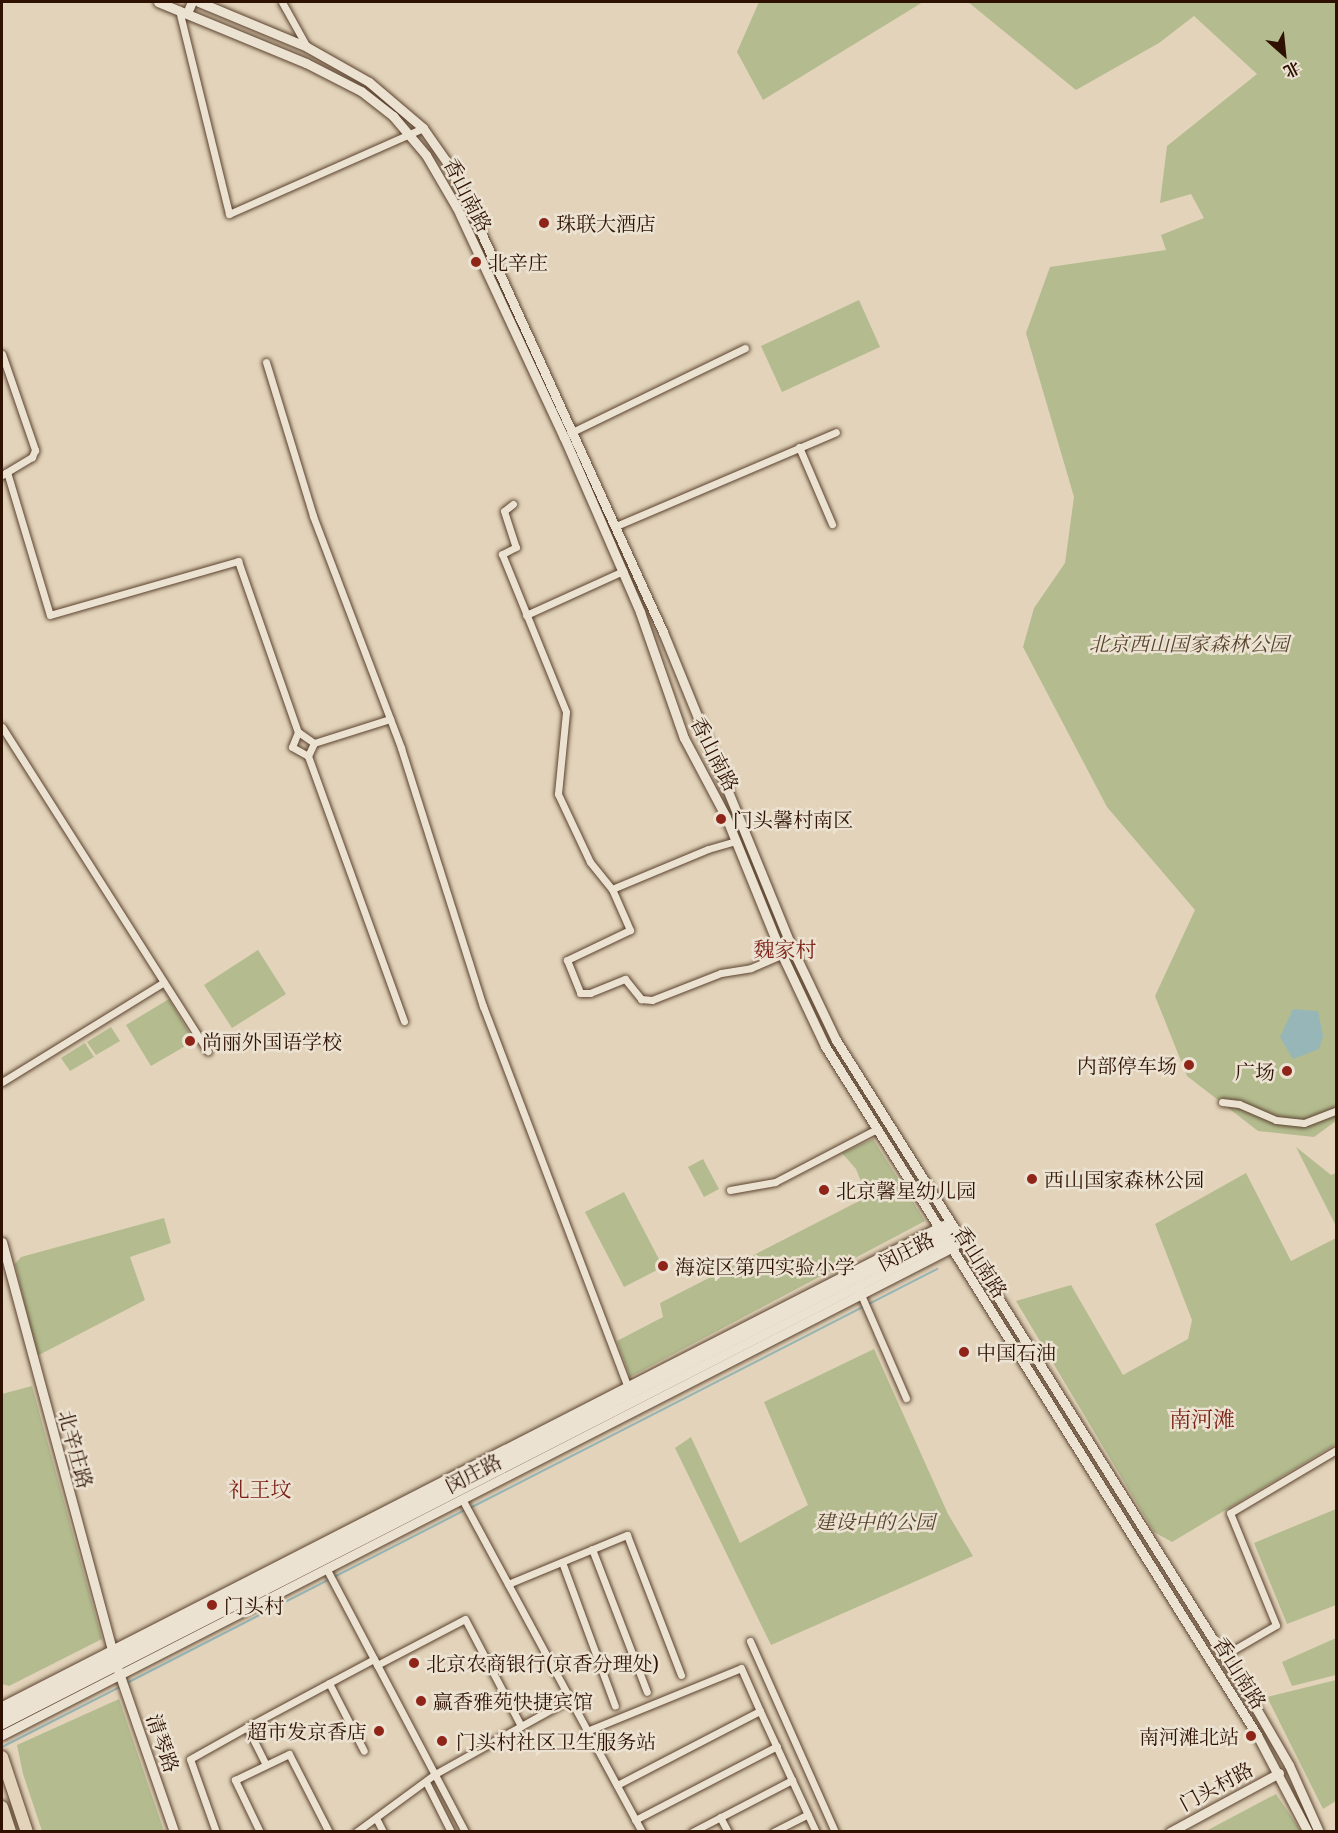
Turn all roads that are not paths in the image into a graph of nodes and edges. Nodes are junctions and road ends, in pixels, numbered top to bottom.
1 (158, 2) edge
2 (192, 2) edge
3 (199, 2) edge
4 (282, 2) edge
5 (183, 12) junction
6 (307, 47) junction
7 (423, 128) junction
8 (410, 135) junction
9 (745, 348) dead end
10 (2, 354) edge
11 (266, 362) dead end
12 (574, 431) junction
13 (836, 432) dead end
14 (799, 447) junction
15 (4, 474) edge
16 (513, 504) dead end
17 (832, 524) dead end
18 (616, 526) junction
19 (622, 571) junction
20 (526, 615) junction
21 (390, 719) junction
22 (2, 727) edge
23 (298, 732) junction
24 (314, 743) junction
25 (308, 756) junction
26 (736, 842) junction
27 (612, 888) junction
28 (794, 950) junction
29 (782, 955) junction
30 (164, 982) junction
31 (404, 1021) dead end
32 (208, 1051) dead end
33 (2, 1082) edge
34 (1222, 1102) dead end
35 (1336, 1112) edge
36 (877, 1129) junction
37 (730, 1190) dead end
38 (954, 1232) junction
39 (945, 1237) junction
40 (2, 1242) edge
41 (859, 1291) junction
42 (629, 1390) junction
43 (906, 1398) dead end
44 (1336, 1450) edge
45 (462, 1499) junction
46 (592, 1549) junction
47 (562, 1562) junction
48 (326, 1568) junction
49 (507, 1584) junction
50 (750, 1641) dead end
51 (1223, 1656) junction
52 (115, 1662) junction
53 (375, 1662) junction
54 (681, 1675) dead end
55 (329, 1683) junction
56 (647, 1692) dead end
57 (570, 1699) junction
58 (2, 1706) edge
59 (615, 1706) dead end
60 (760, 1711) junction
61 (2, 1715) edge
62 (2, 1724) edge
63 (521, 1726) junction
64 (247, 1727) junction
65 (587, 1731) junction
66 (2, 1735) edge
67 (777, 1746) junction
68 (364, 1751) dead end
69 (2, 1757) edge
70 (266, 1765) junction
71 (1279, 1773) junction
72 (435, 1774) junction
73 (792, 1780) junction
74 (427, 1784) junction
75 (617, 1785) junction
76 (2, 1807) edge
77 (808, 1814) junction
78 (720, 1817) junction
79 (376, 1818) junction
80 (635, 1820) junction
81 (10, 1832) edge
82 (27, 1832) edge
83 (174, 1832) edge
84 (216, 1832) edge
85 (260, 1832) edge
86 (329, 1832) edge
87 (356, 1832) edge
88 (383, 1832) edge
89 (451, 1832) edge
90 (465, 1832) edge
91 (642, 1832) edge
92 (692, 1832) edge
93 (728, 1832) edge
94 (773, 1832) edge
95 (816, 1832) edge
96 (835, 1832) edge
97 (1170, 1832) edge
98 (1308, 1832) edge
99 (1319, 1832) edge

1 - 5 main road, 香山南路
2 - 5 main road
3 - 6 main road, 香山南路
4 - 6 street
5 - 8 main road, 香山南路
5 - 8 street
6 - 7 main road, 香山南路
7 - 8 street
7 - 12 main road, 香山南路
8 - 19 main road, 香山南路
9 - 12 street
10 - 15 street
11 - 21 street
12 - 18 main road, 香山南路
13 - 14 street
14 - 17 street
14 - 18 street
15 - 23 street
16 - 20 street
18 - 28 main road, 香山南路
19 - 20 street
19 - 26 main road, 香山南路
20 - 27 street
21 - 24 street
21 - 42 street
22 - 30 street
23 - 24 street
23 - 25 street
24 - 25 street
25 - 31 street
26 - 27 street
26 - 29 main road, 香山南路
27 - 29 street
28 - 29 street
28 - 38 main road, 香山南路
29 - 36 main road, 香山南路
30 - 32 street
30 - 33 street
34 - 35 street
36 - 37 street
36 - 39 main road, 香山南路
38 - 39 main road, 闵庄路
38 - 39 main road, 闵庄路
38 - 51 main road, 香山南路
39 - 41 main road, 闵庄路
39 - 42 main road, 闵庄路
39 - 71 main road, 香山南路
40 - 52 main road, 北辛庄路
41 - 43 street
41 - 45 main road, 闵庄路
41 - 52 main road, 闵庄路
42 - 52 main road, 闵庄路
44 - 51 street
45 - 48 main road, 闵庄路
45 - 49 street
46 - 47 street
46 - 54 street
46 - 56 street
47 - 49 street
47 - 59 street
48 - 52 main road, 闵庄路
48 - 53 street
49 - 57 street
50 - 96 street
51 - 99 main road, 香山南路
52 - 58 main road, 闵庄路
52 - 61 main road, 闵庄路
52 - 62 main road, 闵庄路
52 - 66 main road, 闵庄路
52 - 83 main road, 清琴路
53 - 55 street
53 - 63 street
53 - 72 street
55 - 64 street
55 - 68 street
57 - 63 street
57 - 65 street
60 - 65 street
60 - 67 street
60 - 75 street
63 - 72 street
64 - 70 street
64 - 84 street
65 - 75 street
67 - 73 street
67 - 80 street
69 - 82 highway
70 - 85 street
70 - 86 street
71 - 97 main road, 门头村路
71 - 98 main road, 香山南路
72 - 74 street
72 - 90 street
73 - 77 street
73 - 78 street
74 - 79 street
74 - 89 street
75 - 80 street
76 - 81 highway
77 - 94 street
77 - 95 street
78 - 92 street
78 - 93 street
79 - 87 street
79 - 88 street
80 - 91 street

